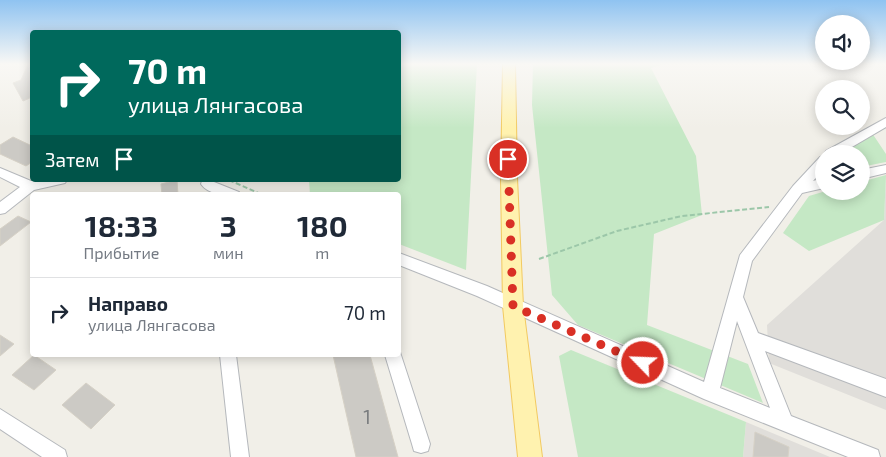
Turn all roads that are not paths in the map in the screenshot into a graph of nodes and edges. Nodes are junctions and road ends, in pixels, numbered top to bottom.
1 (508, 85) edge
2 (886, 122) edge
3 (846, 145) edge
4 (886, 169) edge
5 (815, 170) edge
6 (0, 172) edge
7 (870, 173) edge
8 (51, 182) edge
9 (30, 186) junction
10 (815, 186) edge
11 (207, 187) edge
12 (798, 190) junction
13 (224, 192) edge
14 (0, 209) edge
15 (401, 260) edge
16 (734, 297) junction
17 (513, 306) junction
18 (752, 339) junction
19 (228, 357) edge
20 (394, 357) edge
21 (886, 388) edge
22 (710, 393) junction
23 (0, 418) edge
24 (785, 423) junction
25 (421, 444) dead end
26 (58, 457) edge
27 (240, 457) edge
28 (530, 457) edge
29 (871, 457) edge

1 - 17 main road
2 - 3 street
4 - 7 street
5 - 12 street
6 - 9 street
8 - 9 street
9 - 14 street
10 - 12 street
11 - 13 street
12 - 16 street
15 - 17 street
16 - 18 street
16 - 22 street
17 - 22 street
17 - 28 main road
18 - 21 street
18 - 24 street
19 - 27 street
20 - 25 street
22 - 24 street
23 - 26 street
24 - 29 street

